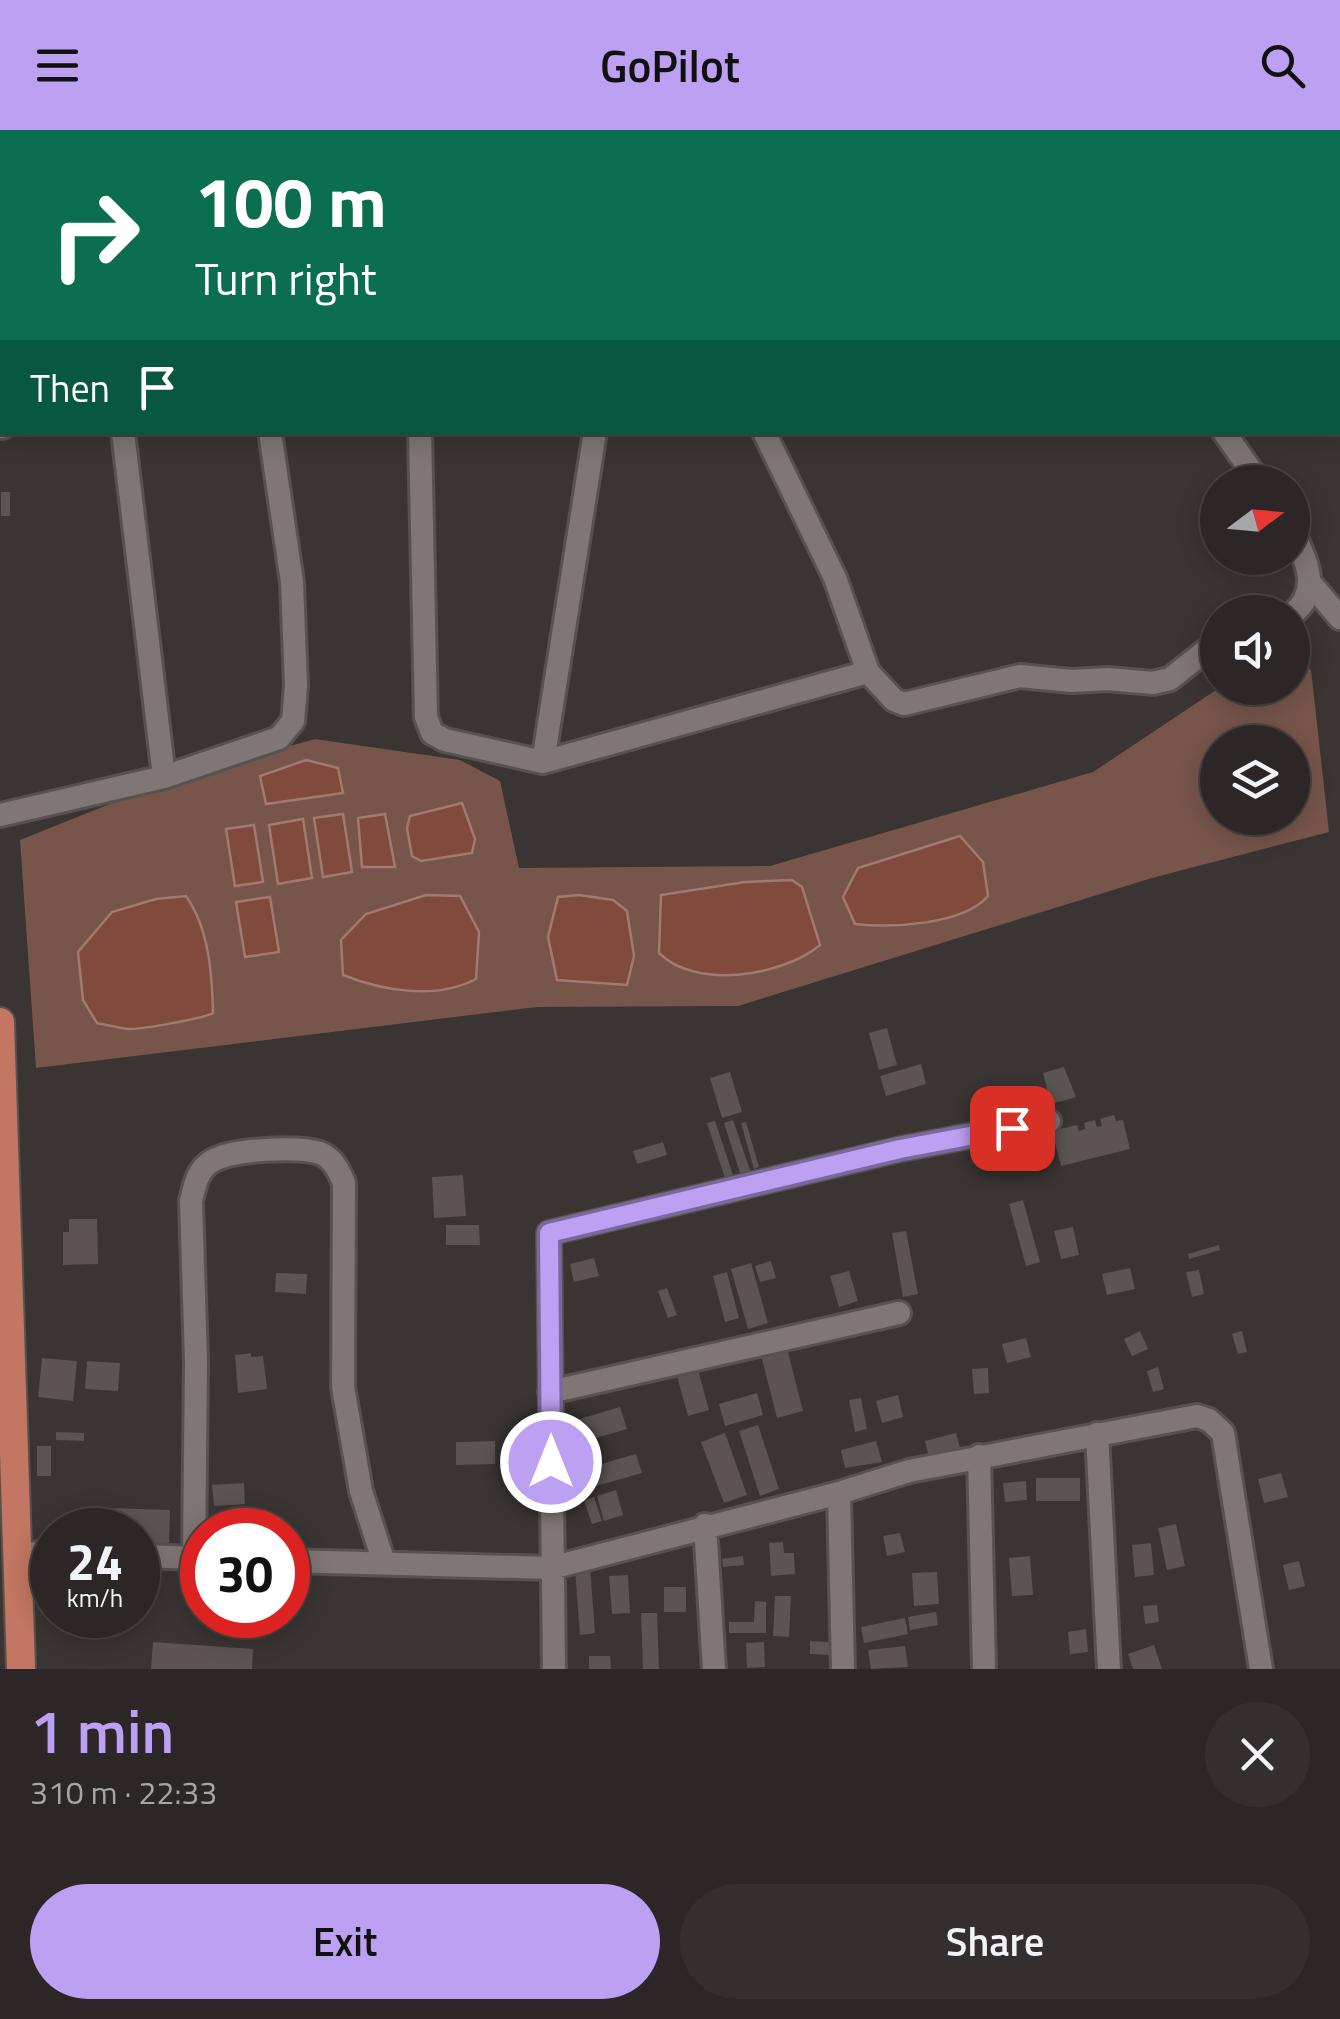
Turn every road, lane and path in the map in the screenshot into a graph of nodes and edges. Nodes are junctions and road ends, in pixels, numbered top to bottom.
1 (122, 435) edge
2 (270, 435) edge
3 (420, 435) edge
4 (595, 435) edge
5 (765, 435) edge
6 (1226, 435) edge
7 (1247, 465) edge
8 (1309, 575) edge
9 (1311, 584) junction
10 (1307, 595) edge
11 (1340, 618) edge
12 (1200, 655) edge
13 (868, 672) junction
14 (543, 762) junction
15 (164, 777) junction
16 (0, 815) edge
17 (0, 1022) edge
18 (1050, 1121) dead end
19 (899, 1313) dead end
20 (550, 1392) junction
21 (1096, 1434) junction
22 (979, 1456) junction
23 (838, 1492) junction
24 (197, 1508) edge
25 (705, 1525) junction
26 (17, 1553) junction
27 (30, 1553) edge
28 (310, 1561) edge
29 (384, 1563) junction
30 (552, 1568) junction
31 (21, 1669) edge
32 (554, 1669) edge
33 (714, 1669) edge
34 (843, 1669) edge
35 (984, 1669) edge
36 (1109, 1669) edge
37 (1261, 1669) edge

1 - 15 street
2 - 15 street
3 - 14 street
4 - 14 street
5 - 13 street
6 - 7 street
8 - 9 street
9 - 10 street
9 - 11 street
12 - 13 street
13 - 14 street
15 - 16 street
17 - 26 main road
18 - 20 street
19 - 20 street
20 - 30 street
21 - 22 street
21 - 36 street
21 - 37 street
22 - 23 street
22 - 35 street
23 - 25 street
23 - 34 street
24 - 29 street
25 - 30 street
25 - 33 street
26 - 27 street
26 - 31 main road
28 - 29 street
29 - 30 street
30 - 32 street

